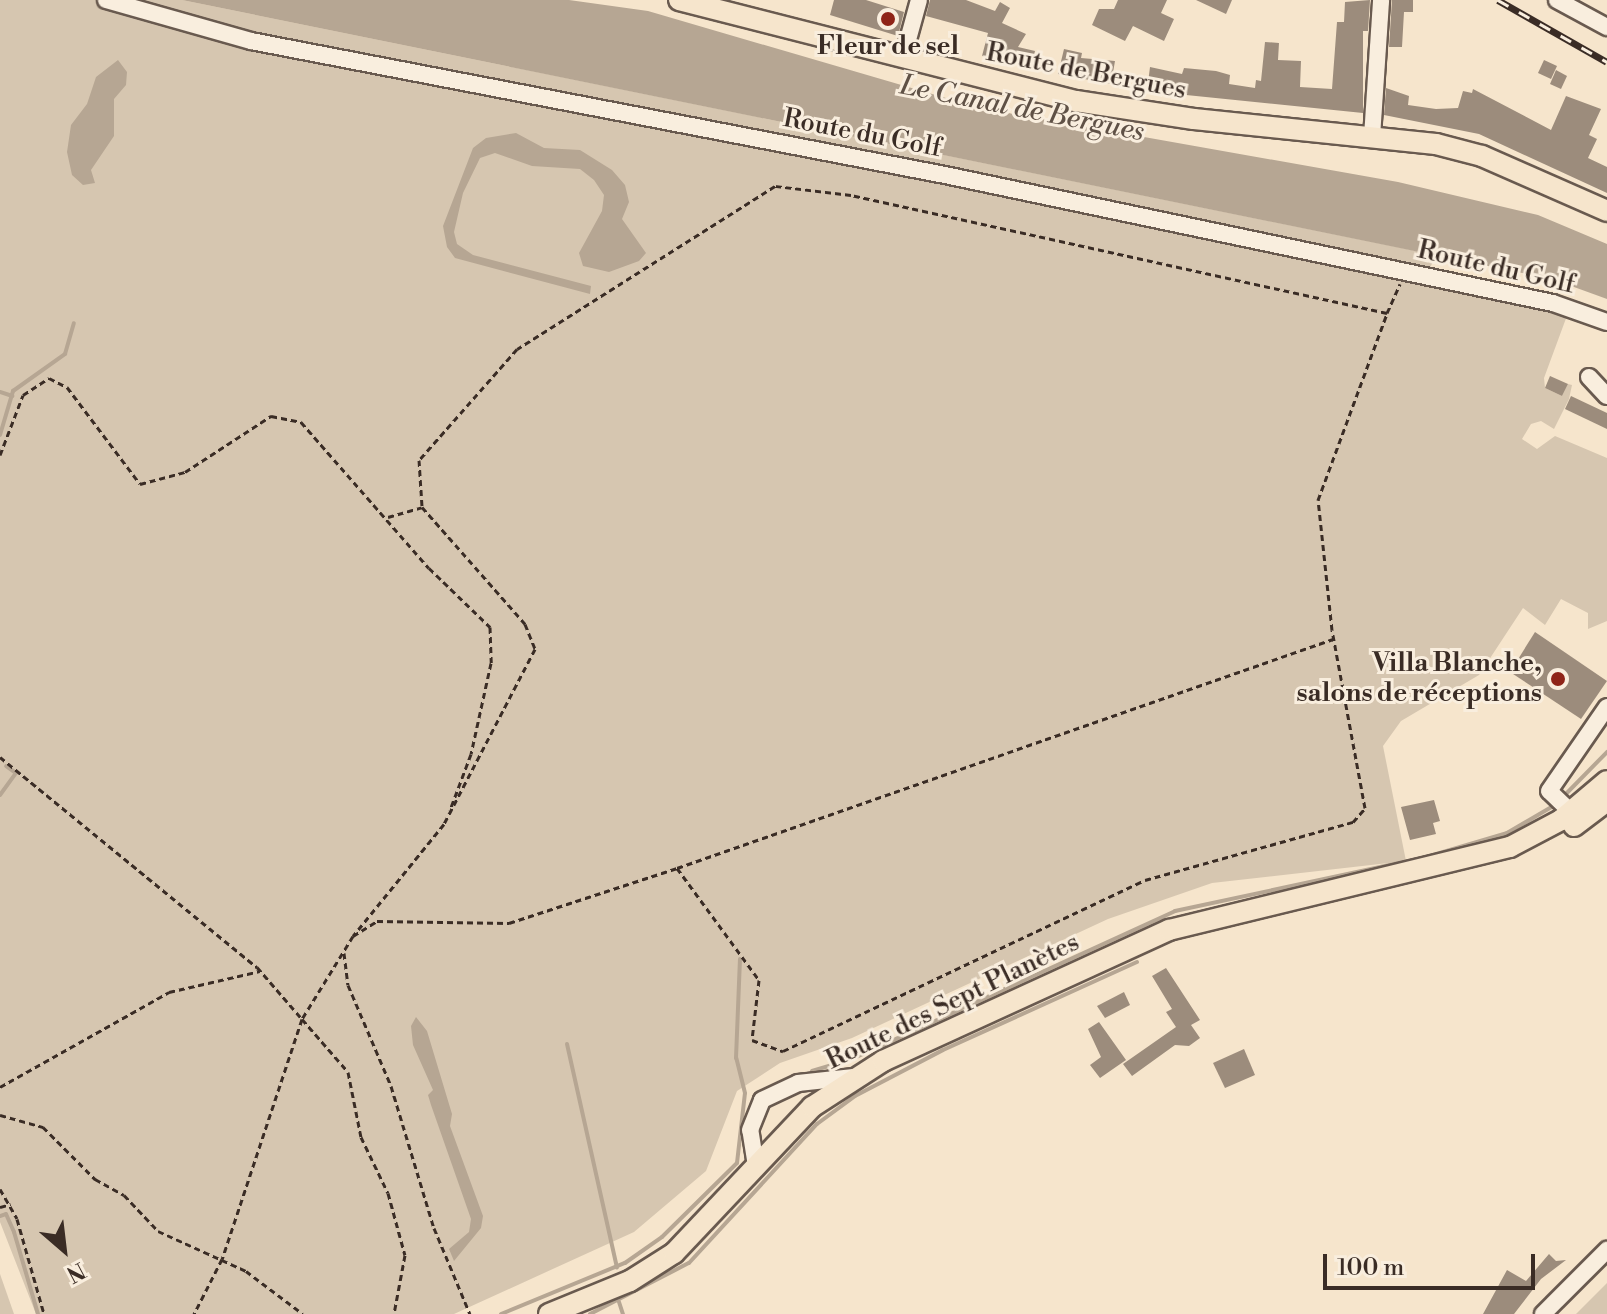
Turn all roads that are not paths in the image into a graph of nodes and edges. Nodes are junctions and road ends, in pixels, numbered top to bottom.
1 (106, 0) edge
2 (679, 0) edge
3 (919, 0) edge
4 (1381, 0) edge
5 (1557, 0) edge
6 (1607, 27) edge
7 (903, 58) junction
8 (1372, 137) junction
9 (1396, 139) junction
10 (1607, 211) edge
11 (1607, 226) edge
12 (1607, 322) edge
13 (1589, 377) dead end
14 (1607, 396) edge
15 (1607, 707) edge
16 (1604, 797) edge
17 (1564, 805) junction
18 (1357, 888) junction
19 (854, 1077) junction
20 (756, 1166) junction
21 (1607, 1250) edge
22 (549, 1314) edge
23 (1543, 1314) edge

1 - 12 street, Route du Golf
2 - 7 main road, Route de Bergues
3 - 7 street
4 - 8 street
5 - 6 street
7 - 8 main road, Route de Bergues
8 - 9 main road, Route de Bergues
9 - 10 main road, Route de Bergues
9 - 11 main road, Route de Bergues
13 - 14 street
15 - 17 street
16 - 17 main road, Route des Sept Planètes
16 - 18 main road, Route des Sept Planètes
17 - 18 main road, Route des Sept Planètes
18 - 19 main road, Route des Sept Planètes
19 - 20 main road, Route des Sept Planètes
19 - 20 street
20 - 22 main road, Route des Sept Planètes
21 - 23 street

